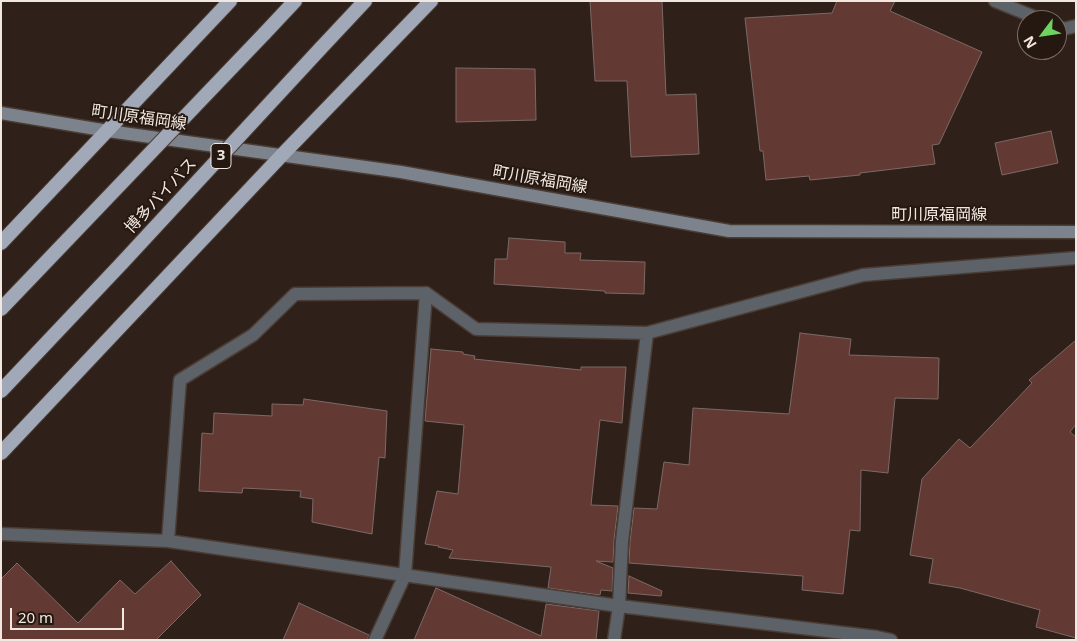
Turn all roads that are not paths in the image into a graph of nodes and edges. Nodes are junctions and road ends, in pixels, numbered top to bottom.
1 (230, 1) edge
2 (295, 1) edge
3 (365, 1) edge
4 (431, 1) edge
5 (995, 1) edge
6 (1017, 10) edge
7 (1, 113) edge
8 (108, 131) junction
9 (282, 155) junction
10 (1076, 232) edge
11 (1, 243) edge
12 (1076, 258) edge
13 (426, 293) junction
14 (1, 309) edge
15 (647, 333) junction
16 (1, 391) edge
17 (1, 453) edge
18 (1, 534) edge
19 (168, 542) junction
20 (405, 575) junction
21 (619, 606) junction
22 (876, 638) edge
23 (375, 640) edge
24 (614, 640) edge
25 (891, 640) edge

1 - 8 highway
2 - 14 highway, bridge
3 - 16 highway, 博多バイパス / 3, bridge
4 - 9 highway
5 - 6 street
7 - 8 main road, 町川原福岡線
8 - 9 main road, 町川原福岡線
8 - 11 highway
9 - 10 main road, 町川原福岡線
9 - 17 highway
12 - 15 street
13 - 15 street
13 - 19 street
13 - 20 street
15 - 21 street
18 - 19 street
19 - 20 street
20 - 21 street
20 - 23 street
21 - 22 street
21 - 24 street
22 - 25 street

